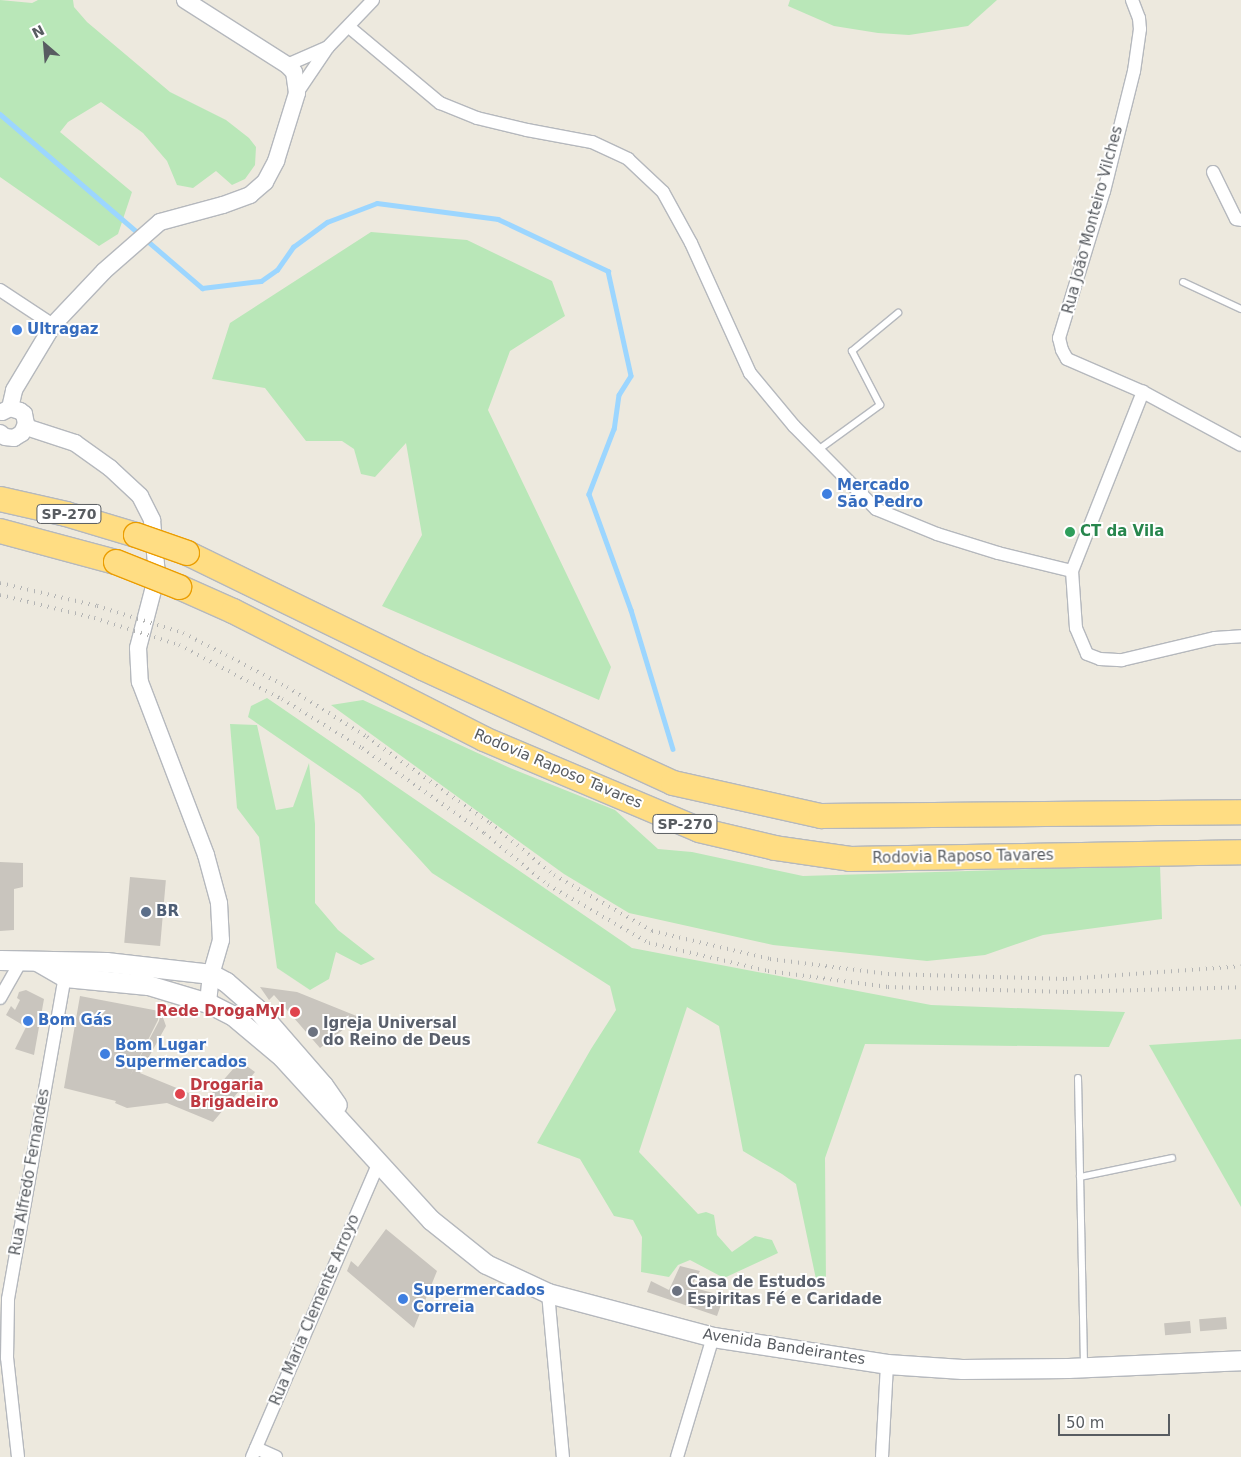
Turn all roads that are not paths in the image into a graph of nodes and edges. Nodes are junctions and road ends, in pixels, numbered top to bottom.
1 (185, 0) edge
2 (373, 0) edge
3 (1132, 0) edge
4 (349, 27) junction
5 (328, 47) junction
6 (287, 65) junction
7 (297, 94) junction
8 (1213, 172) dead end
9 (1241, 220) edge
10 (1183, 282) dead end
11 (0, 290) edge
12 (1241, 309) edge
13 (898, 313) dead end
14 (54, 325) junction
15 (1143, 392) junction
16 (5, 411) edge
17 (26, 427) junction
18 (0, 434) edge
19 (1241, 445) edge
20 (818, 450) junction
21 (0, 499) edge
22 (0, 531) edge
23 (1072, 571) junction
24 (1241, 636) edge
25 (1241, 812) edge
26 (1241, 852) edge
27 (0, 960) edge
28 (29, 961) junction
29 (211, 974) junction
30 (65, 977) junction
31 (0, 998) edge
32 (208, 1003) junction
33 (1078, 1078) dead end
34 (1172, 1158) dead end
35 (378, 1164) junction
36 (1080, 1177) junction
37 (548, 1292) junction
38 (713, 1337) junction
39 (1241, 1360) edge
40 (887, 1364) junction
41 (1084, 1367) junction
42 (254, 1453) edge
43 (18, 1457) edge
44 (276, 1457) edge
45 (563, 1457) edge
46 (678, 1457) edge
47 (882, 1457) edge

1 - 6 street
2 - 4 street
3 - 15 street, Rua João Monteiro Vilches
4 - 5 street
4 - 20 street
5 - 6 street
5 - 7 street
6 - 7 street
7 - 14 street
8 - 9 street
10 - 12 lane
11 - 14 street
13 - 20 lane
14 - 16 street
15 - 19 street, Rua João Monteiro Vilches
15 - 23 street
16 - 17 street
17 - 18 street
17 - 29 street
20 - 23 street
21 - 25 highway, SP-270, bridge
22 - 26 highway, Rodovia Raposo Tavares / SP-270, bridge
23 - 24 street
27 - 28 main road, Avenida Bandeirantes
28 - 29 main road, Avenida Bandeirantes
28 - 30 main road, Avenida Bandeirantes
28 - 31 street
29 - 32 street
29 - 35 main road, Avenida Bandeirantes
30 - 32 main road, Avenida Bandeirantes
30 - 43 street, Rua Alfredo Fernandes
32 - 35 main road, Avenida Bandeirantes
33 - 36 lane
34 - 36 lane
35 - 37 main road, Avenida Bandeirantes
35 - 42 street, Rua Maria Clemente Arroyo
36 - 41 lane
37 - 38 main road, Avenida Bandeirantes
37 - 45 street
38 - 40 main road, Avenida Bandeirantes
38 - 46 street
39 - 41 main road, Avenida Bandeirantes
40 - 41 main road, Avenida Bandeirantes
40 - 47 street
42 - 44 street

